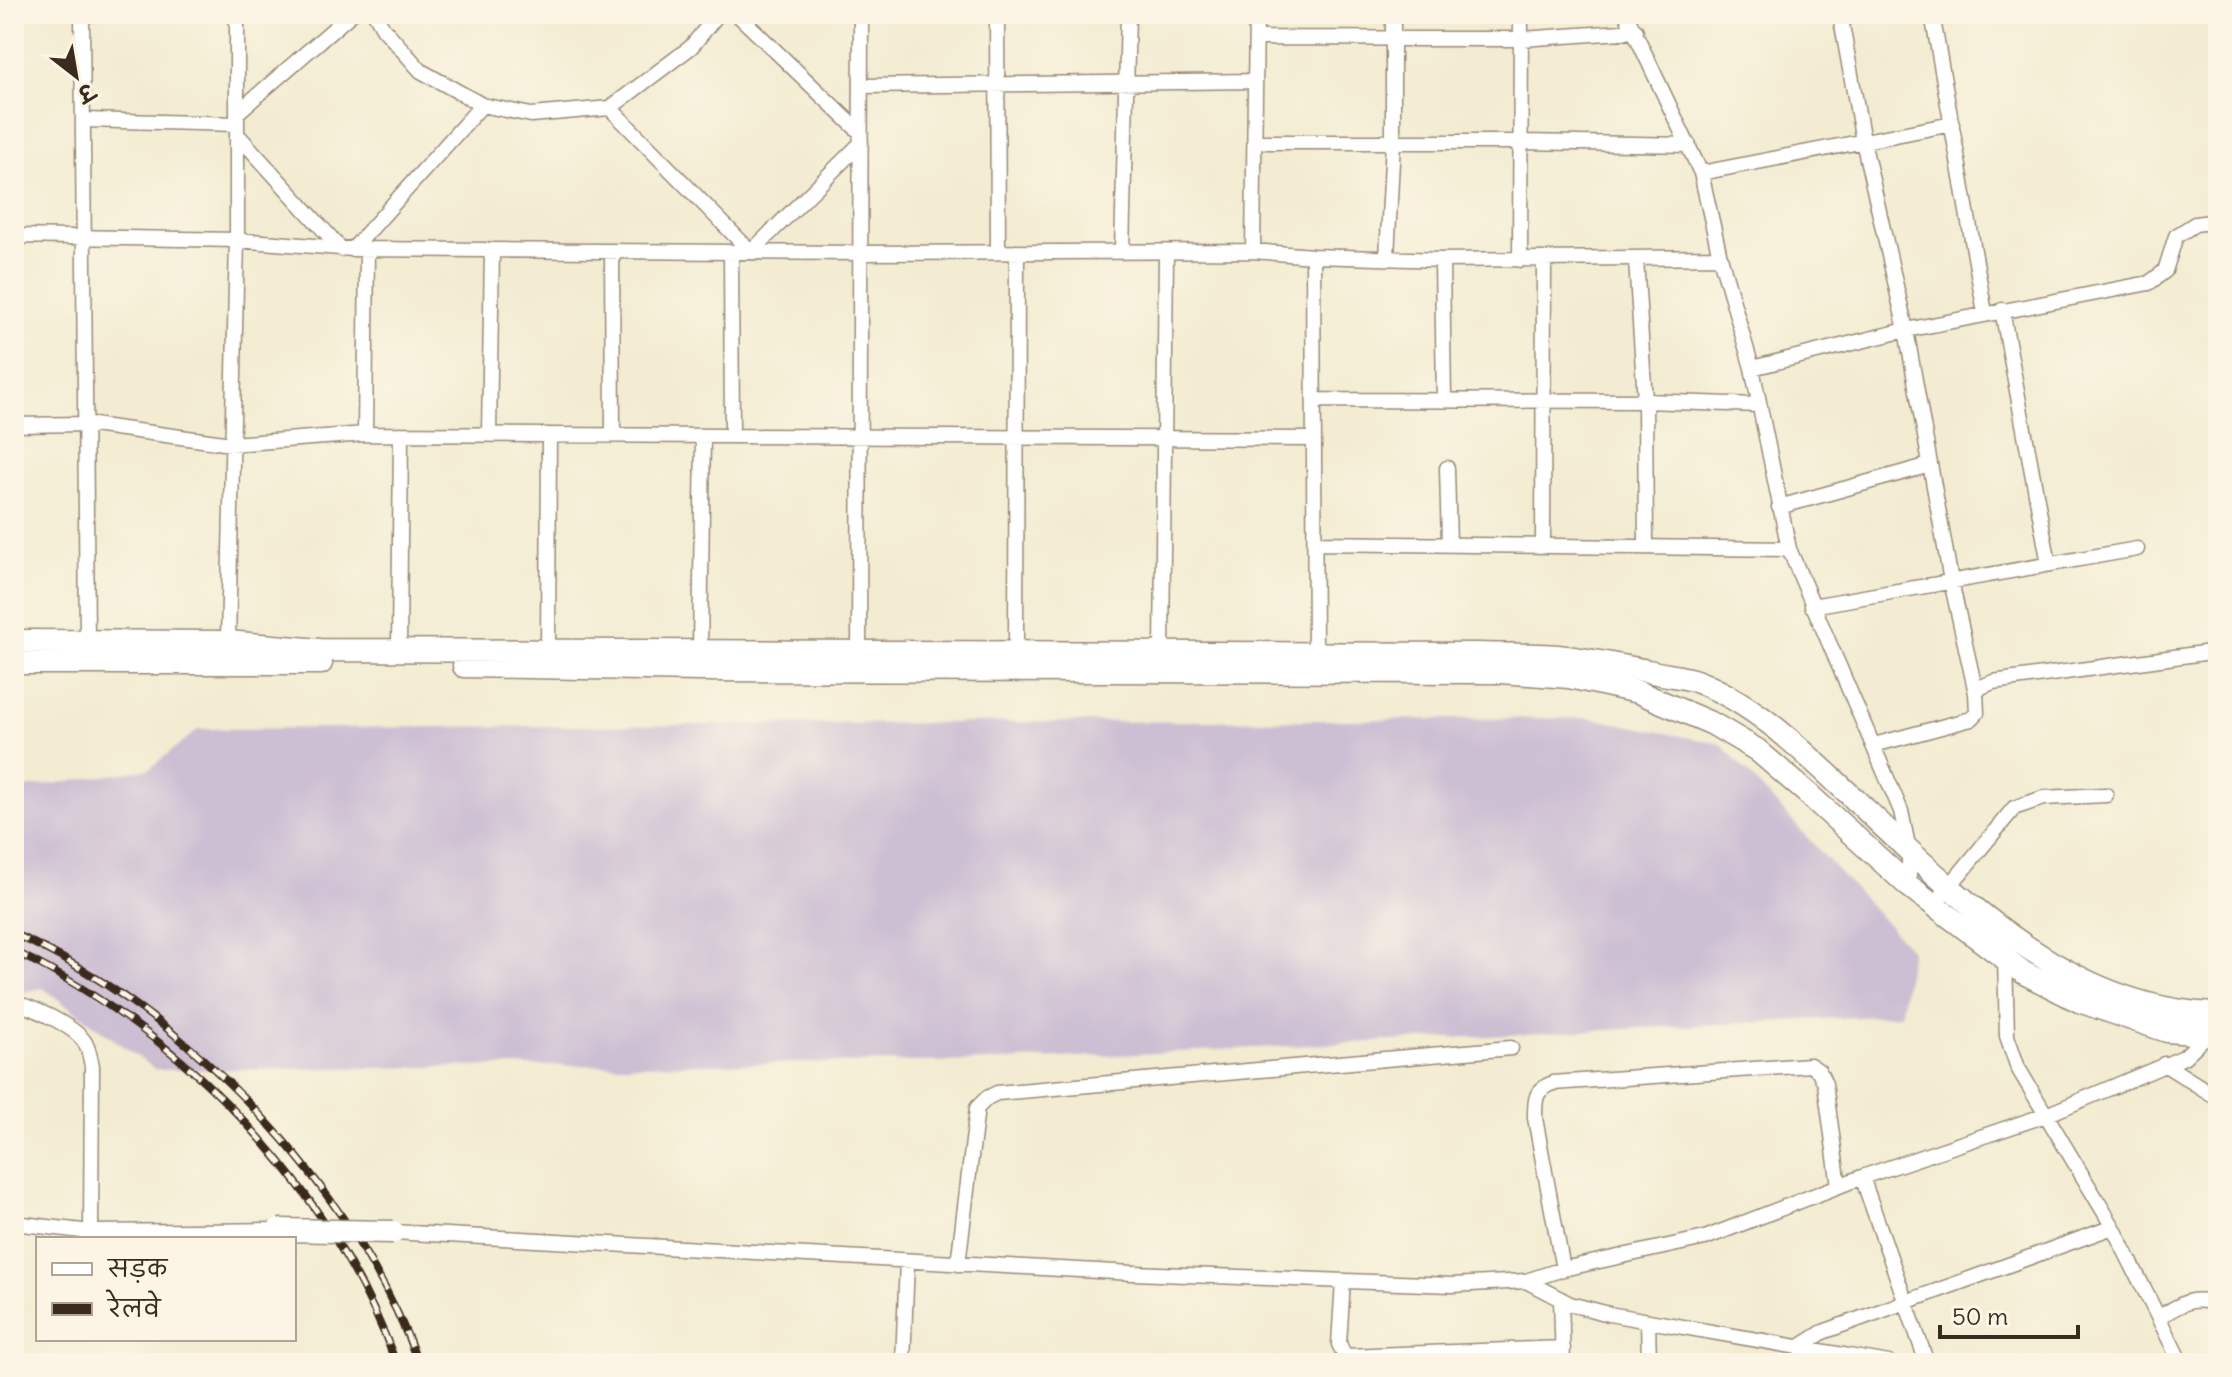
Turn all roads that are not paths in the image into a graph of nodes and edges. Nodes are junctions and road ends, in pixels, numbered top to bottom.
1 (94, 14) edge
2 (237, 14) edge
3 (351, 14) edge
4 (375, 14) edge
5 (718, 14) edge
6 (737, 14) edge
7 (861, 14) edge
8 (997, 14) edge
9 (1128, 14) edge
10 (1256, 14) edge
11 (1393, 14) edge
12 (1521, 14) edge
13 (1626, 14) edge
14 (1840, 14) edge
15 (1932, 14) edge
16 (1636, 31) junction
17 (1256, 38) junction
18 (1393, 39) junction
19 (1522, 39) junction
20 (1255, 81) junction
21 (1126, 83) junction
22 (997, 85) junction
23 (861, 86) junction
24 (482, 105) junction
25 (610, 108) junction
26 (83, 120) junction
27 (237, 123) junction
28 (1952, 124) junction
29 (861, 138) junction
30 (1863, 141) junction
31 (1255, 142) junction
32 (1393, 142) junction
33 (1522, 142) junction
34 (1689, 145) junction
35 (1701, 173) junction
36 (2218, 221) edge
37 (14, 236) edge
38 (84, 238) junction
39 (237, 240) junction
40 (353, 249) junction
41 (492, 250) junction
42 (612, 251) junction
43 (1253, 251) junction
44 (731, 252) junction
45 (751, 252) junction
46 (998, 252) junction
47 (1017, 252) junction
48 (1122, 252) junction
49 (1166, 252) junction
50 (861, 253) junction
51 (1313, 256) junction
52 (1387, 257) junction
53 (1720, 257) junction
54 (1442, 260) junction
55 (1520, 260) junction
56 (1544, 260) junction
57 (1636, 260) junction
58 (2002, 310) junction
59 (1985, 313) junction
60 (1906, 330) junction
61 (1752, 368) junction
62 (1314, 400) junction
63 (1444, 400) junction
64 (1544, 401) junction
65 (1645, 401) junction
66 (1758, 405) junction
67 (86, 424) junction
68 (14, 425) edge
69 (365, 434) junction
70 (401, 434) junction
71 (489, 434) junction
72 (549, 435) junction
73 (613, 435) junction
74 (703, 436) junction
75 (732, 436) junction
76 (860, 437) junction
77 (1017, 438) junction
78 (1164, 438) junction
79 (1314, 439) junction
80 (231, 444) junction
81 (1930, 465) junction
82 (1447, 468) dead end
83 (1779, 507) junction
84 (1314, 543) junction
85 (1449, 544) junction
86 (1543, 545) junction
87 (1646, 546) junction
88 (1789, 549) junction
89 (2137, 549) dead end
90 (2049, 564) junction
91 (1951, 581) junction
92 (1812, 606) junction
93 (14, 641) edge
94 (87, 641) junction
95 (228, 642) junction
96 (399, 650) junction
97 (548, 651) junction
98 (1016, 651) junction
99 (1162, 651) junction
100 (2218, 651) edge
101 (700, 652) junction
102 (859, 652) junction
103 (1315, 653) junction
104 (14, 663) edge
105 (1976, 693) junction
106 (1874, 745) junction
107 (2106, 795) dead end
108 (1909, 851) junction
109 (1909, 886) junction
110 (1950, 887) junction
111 (1934, 905) junction
112 (2011, 935) junction
113 (2004, 959) junction
114 (14, 1003) edge
115 (2215, 1024) edge
116 (1511, 1048) dead end
117 (2164, 1064) junction
118 (2218, 1098) edge
119 (2046, 1115) junction
120 (1862, 1177) junction
121 (1839, 1186) junction
122 (14, 1223) edge
123 (2113, 1227) junction
124 (278, 1230) joint
125 (91, 1232) junction
126 (393, 1232) joint
127 (907, 1261) junction
128 (958, 1264) junction
129 (1563, 1269) junction
130 (1343, 1281) junction
131 (1526, 1281) junction
132 (1561, 1299) junction
133 (1906, 1303) junction
134 (2218, 1304) edge
135 (2159, 1317) junction
136 (1648, 1321) junction
137 (1801, 1346) junction
138 (1563, 1356) edge
139 (1840, 1358) edge
140 (903, 1363) edge
141 (1649, 1363) edge
142 (1889, 1363) edge
143 (1927, 1363) edge
144 (2181, 1363) edge

1 - 26 street
2 - 27 street
3 - 27 street
4 - 24 street
5 - 25 street
6 - 29 street
7 - 23 street
8 - 22 street
9 - 21 street
10 - 17 street
11 - 18 street
12 - 19 street
13 - 16 street
14 - 30 street
15 - 28 street
16 - 19 street
16 - 34 street
17 - 18 street
17 - 20 street
18 - 19 street
18 - 32 street
19 - 33 street
20 - 21 street
20 - 31 street
21 - 22 street
21 - 48 street
22 - 23 street
22 - 46 street
23 - 29 street
24 - 25 street
24 - 40 street
25 - 45 street
26 - 27 street
26 - 38 street
27 - 39 street
27 - 40 street
28 - 30 street
28 - 59 street
29 - 45 street
29 - 50 street
30 - 35 street
30 - 60 street
31 - 32 street
31 - 43 street
32 - 33 street
32 - 52 street
33 - 34 street
33 - 55 street
34 - 35 street
35 - 53 street
36 - 58 street
37 - 38 street
38 - 39 street
38 - 67 street
39 - 40 street
39 - 80 street
40 - 41 street
40 - 69 street
41 - 42 street
41 - 71 street
42 - 44 street
42 - 73 street
43 - 49 street
43 - 51 street
44 - 45 street
44 - 75 street
45 - 50 street
46 - 47 street
46 - 50 street
47 - 48 street
47 - 77 street
48 - 49 street
49 - 78 street
50 - 76 street
51 - 52 street
51 - 62 street
52 - 54 street
53 - 57 street
53 - 61 street
54 - 55 street
54 - 63 street
55 - 56 street
56 - 57 street
56 - 64 street
57 - 65 street
58 - 59 street
58 - 90 street
59 - 60 street
60 - 61 street
60 - 81 street
61 - 66 street
62 - 63 street
62 - 79 street
63 - 64 street
64 - 65 street
64 - 86 street
65 - 66 street
65 - 87 street
66 - 83 street
67 - 68 street
67 - 80 street
67 - 94 street
69 - 70 street
69 - 80 street
70 - 71 street
70 - 96 street
71 - 72 street
72 - 73 street
72 - 97 street
73 - 74 street
74 - 75 street
74 - 101 street
75 - 76 street
76 - 77 street
76 - 102 street
77 - 78 street
77 - 98 street
78 - 79 street
78 - 99 street
79 - 84 street
80 - 95 street
81 - 83 street
81 - 91 street
82 - 85 street
83 - 88 street
84 - 85 street
84 - 103 street
85 - 86 street
86 - 87 street
87 - 88 street
88 - 92 street
89 - 90 street
90 - 91 street
91 - 92 street
91 - 105 street
92 - 106 street
93 - 94 street
94 - 95 street
95 - 96 street
96 - 97 street
97 - 101 street
98 - 99 street
98 - 102 street
99 - 103 street
100 - 105 street
101 - 102 street
103 - 108 street
104 - 109 street
105 - 106 street
106 - 108 street
107 - 110 street
108 - 109 street
108 - 110 street
109 - 111 street
110 - 111 street
110 - 112 street
111 - 113 street
112 - 113 street
112 - 115 street
113 - 115 street
113 - 119 street
114 - 125 street
115 - 117 street
116 - 128 street
117 - 118 street
117 - 119 street
119 - 120 street
119 - 123 street
120 - 121 street
120 - 133 street
121 - 129 street
121 - 129 street
122 - 125 street
123 - 133 street
123 - 135 street
124 - 125 street
124 - 126 street, bridge
126 - 127 street
127 - 128 street
127 - 140 street
128 - 130 street
129 - 131 street
130 - 131 street
130 - 138 street
131 - 132 street
132 - 136 street
132 - 138 street
133 - 137 street
133 - 143 street
134 - 135 street
135 - 144 street
136 - 137 street
136 - 141 street
137 - 139 street
139 - 142 street

